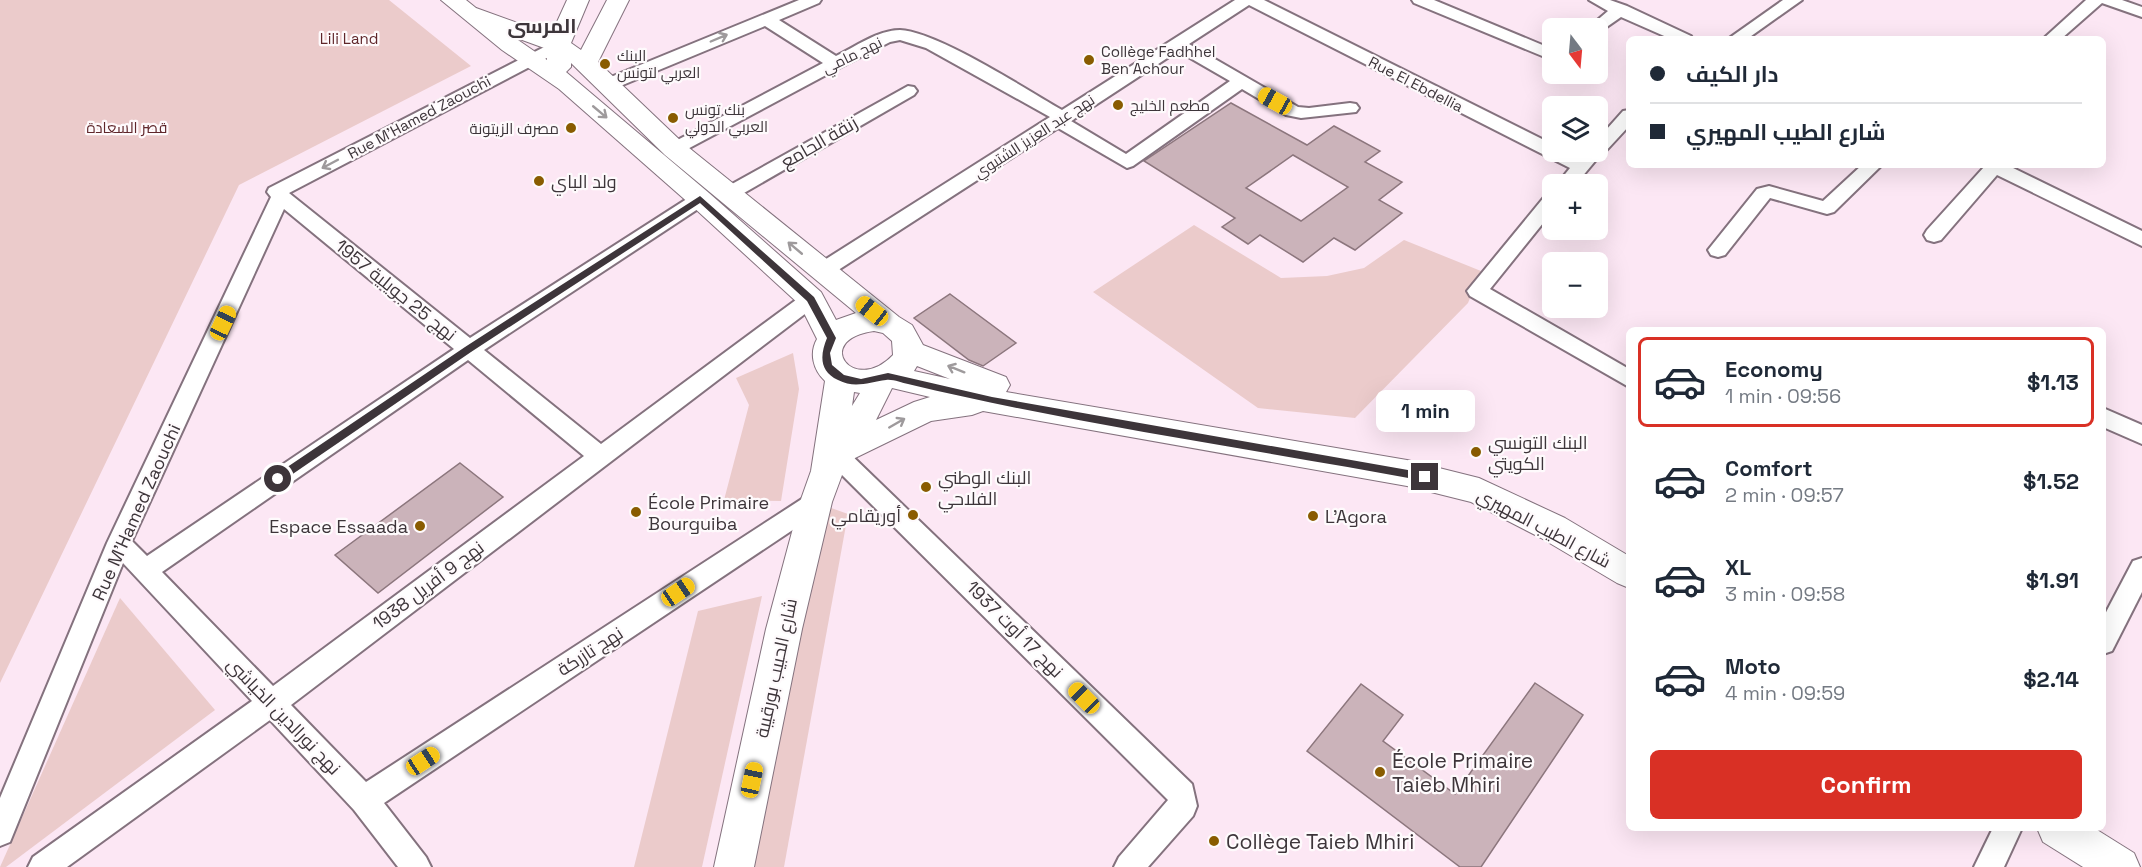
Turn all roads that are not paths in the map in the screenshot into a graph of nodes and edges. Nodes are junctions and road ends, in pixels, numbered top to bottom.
1 (578, 0) edge
2 (618, 0) edge
3 (813, 0) edge
4 (1246, 0) edge
5 (1252, 0) edge
6 (1420, 0) edge
7 (1597, 0) edge
8 (1794, 0) edge
9 (2096, 0) edge
10 (2107, 0) edge
11 (461, 7) edge
12 (1621, 9) junction
13 (2142, 12) edge
14 (766, 19) junction
15 (1608, 19) edge
16 (1679, 36) edge
17 (1740, 36) edge
18 (2054, 36) edge
19 (596, 41) junction
20 (1178, 44) junction
21 (558, 45) junction
22 (520, 51) junction
23 (1542, 51) edge
24 (586, 63) junction
25 (835, 63) junction
26 (1240, 82) junction
27 (567, 84) junction
28 (607, 85) junction
29 (908, 91) dead end
30 (1350, 108) dead end
31 (1626, 118) edge
32 (1062, 119) junction
33 (1608, 137) edge
34 (674, 148) junction
35 (1585, 162) edge
36 (1581, 166) junction
37 (1871, 168) edge
38 (1991, 168) edge
39 (1997, 168) edge
40 (1574, 174) edge
41 (278, 193) junction
42 (730, 193) junction
43 (700, 199) junction
44 (1542, 212) edge
45 (1934, 235) dead end
46 (2142, 239) edge
47 (1718, 250) dead end
48 (822, 271) junction
49 (811, 299) junction
50 (889, 324) junction
51 (831, 338) junction
52 (468, 350) junction
53 (909, 351) junction
54 (886, 377) junction
55 (1626, 377) edge
56 (841, 378) junction
57 (992, 401) junction
58 (1068, 415) junction
59 (2106, 418) edge
60 (2142, 435) edge
61 (600, 456) junction
62 (831, 467) junction
63 (119, 543) junction
64 (2142, 568) edge
65 (145, 570) junction
66 (1626, 571) edge
67 (2106, 638) edge
68 (272, 703) junction
69 (364, 800) junction
70 (2007, 831) edge
71 (2062, 831) edge
72 (0, 832) edge
73 (43, 867) edge
74 (416, 867) edge
75 (734, 867) edge
76 (1129, 867) edge
77 (1989, 867) edge
78 (2120, 867) edge

1 - 21 main road
2 - 19 main road
3 - 14 street
4 - 20 street, نهج عبد العزيز الشتيوي
5 - 36 street, Rue El Ebdellia
6 - 23 street
7 - 12 street
8 - 17 street
9 - 18 street
10 - 13 street
11 - 21 main road
11 - 22 main road
12 - 15 street
12 - 16 street
14 - 25 street
28 -> 14 street
19 - 21 main road
19 - 24 main road
20 - 26 street
20 - 32 street, نهج عبد العزيز الشتيوي
21 - 22 main road
21 - 24 main road
21 - 27 main road
22 - 27 main road
22 -> 41 street, Rue M'Hamed Zaouchi
24 - 28 main road
25 - 32 street, نهج مامي
25 - 34 street, نهج مامي
26 - 30 street
26 - 32 street, نهج مامي
27 -> 43 main road
28 - 34 main road
29 - 42 street, زنقة الجامع
31 - 33 street
32 - 48 street, نهج عبد العزيز الشتيوي
34 - 42 main road
35 - 36 street
36 - 40 street
37 - 47 street
38 - 45 street
39 - 46 street
41 - 52 street, نهج 25 جويلية 1957
41 - 63 street, Rue M'Hamed Zaouchi
48 -> 42 main road
43 - 49 main road
43 - 52 street
44 - 55 street
48 - 50 main road
49 - 51 main road
49 - 61 street, نهج 9 أفريل 1938
50 - 51 main road
50 - 53 main road
51 - 56 main road
52 - 61 street, نهج 25 جويلية 1957
52 - 65 street
53 - 54 main road
58 -> 53 main road, شارع الطيب المهيري
54 - 56 main road
54 - 57 main road, شارع الطيب المهيري
54 - 62 main road
56 - 62 main road
57 - 58 main road, شارع الطيب المهيري
62 -> 57 main road
58 - 66 main road, شارع الطيب المهيري
59 - 60 street
61 - 68 street, نهج 9 أفريل 1938
62 - 69 street, نهج تازركة
62 - 75 main road, شارع الحبيب بورقيبة
62 - 76 street, نهج 17 أوت 1937
63 - 65 street, نهج نورالدين الخياشي
63 - 72 street, Rue M'Hamed Zaouchi
64 - 67 street
65 - 68 street, نهج نورالدين الخياشي
68 - 69 street, نهج نورالدين الخياشي
68 - 73 street, نهج 9 أفريل 1938
69 - 74 street, نهج نورالدين الخياشي
70 - 77 street
71 - 78 main road

